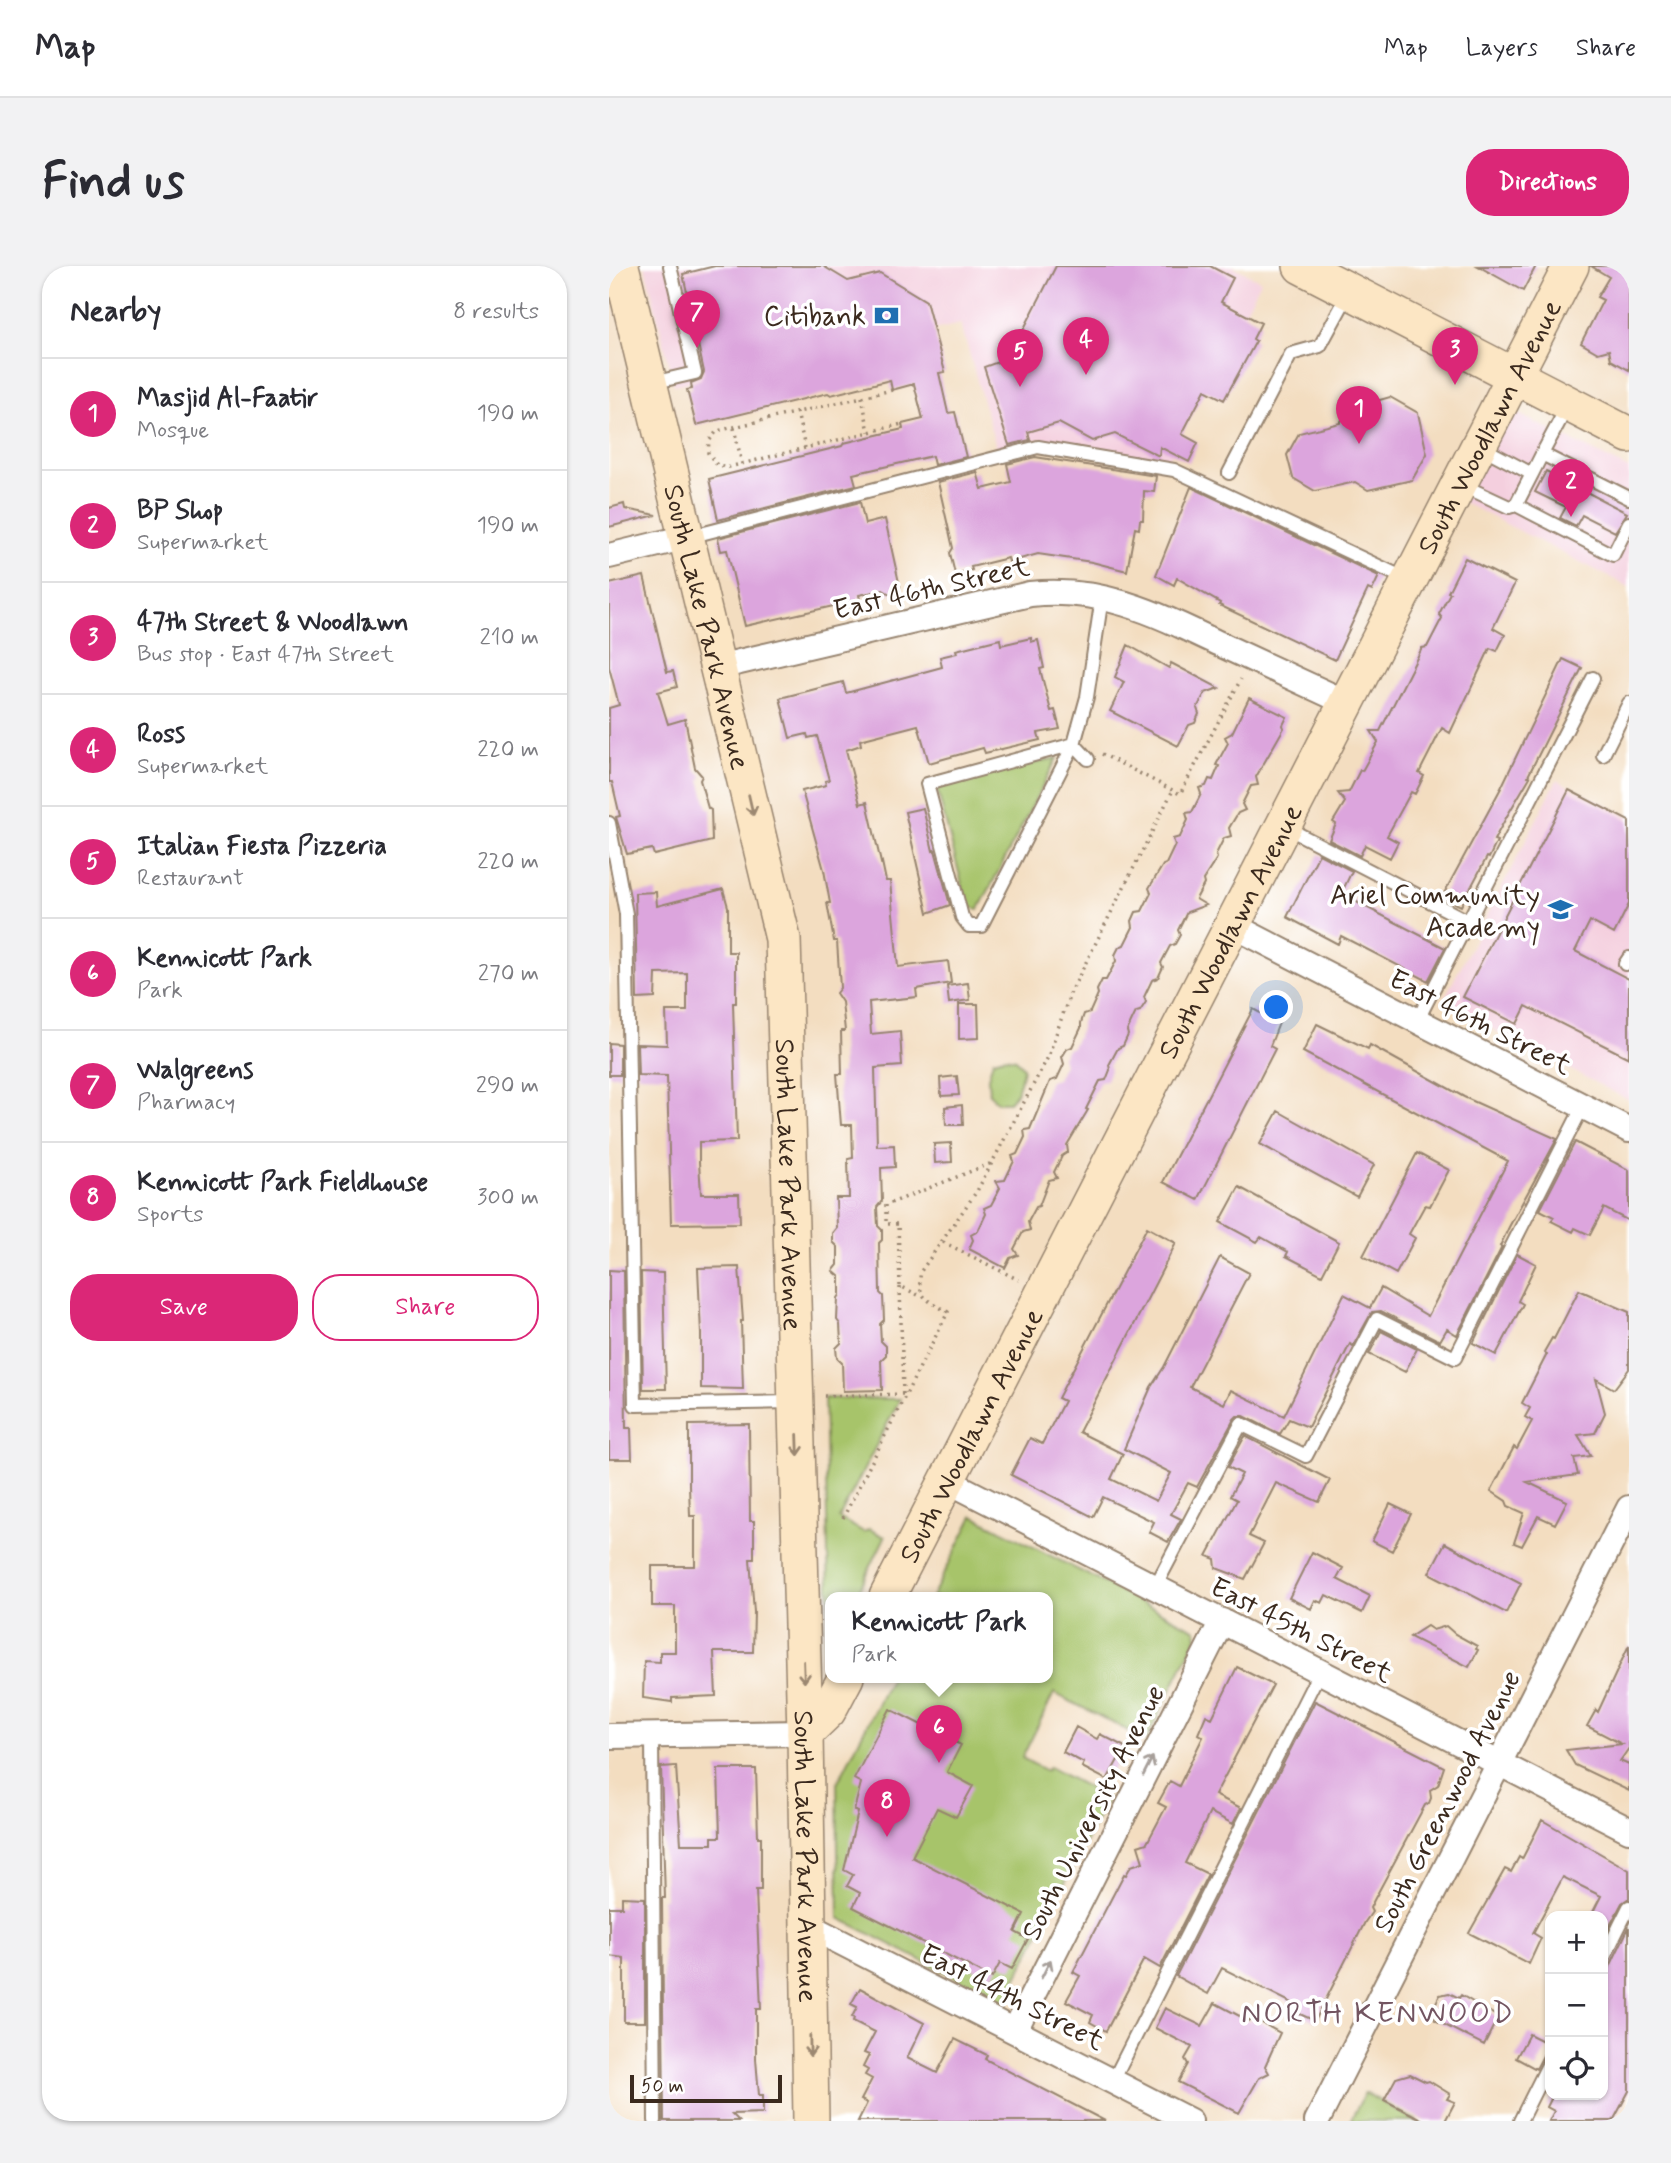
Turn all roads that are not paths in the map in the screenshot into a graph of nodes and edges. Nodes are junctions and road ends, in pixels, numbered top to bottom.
1 (621, 266) edge
2 (670, 266) edge
3 (1301, 266) edge
4 (1571, 266) edge
5 (1350, 291) junction
6 (1514, 376) junction
7 (650, 384) junction
8 (1568, 404) junction
9 (1629, 435) edge
10 (1479, 446) junction
11 (1542, 454) junction
12 (1229, 473) dead end
13 (1532, 474) junction
14 (1460, 483) junction
15 (1629, 498) edge
16 (1516, 505) junction
17 (1629, 523) edge
18 (687, 537) junction
19 (609, 556) edge
20 (1410, 580) junction
21 (1103, 596) junction
22 (718, 667) junction
23 (1593, 678) dead end
24 (1347, 703) junction
25 (1629, 703) edge
26 (1075, 742) junction
27 (1603, 755) dead end
28 (1088, 759) dead end
29 (609, 824) edge
30 (1283, 826) junction
31 (1468, 921) junction
32 (1232, 925) junction
33 (1417, 1021) junction
34 (1583, 1106) junction
35 (1629, 1130) edge
36 (809, 1399) junction
37 (947, 1481) junction
38 (1629, 1508) edge
39 (1155, 1587) junction
40 (890, 1592) edge
41 (1222, 1621) junction
42 (1320, 1671) junction
43 (843, 1683) edge
44 (805, 1733) junction
45 (609, 1736) edge
46 (652, 1736) junction
47 (1498, 1763) junction
48 (1629, 1830) edge
49 (1629, 1907) edge
50 (809, 1926) junction
51 (1608, 1949) edge
52 (1015, 2030) junction
53 (1545, 2071) edge
54 (1113, 2081) junction
55 (655, 2121) edge
56 (811, 2121) edge
57 (1190, 2121) edge
58 (1317, 2121) edge
59 (1520, 2121) edge

1 - 7 street, South Lake Park Avenue
2 - 7 lane
3 - 5 street
4 - 6 street, South Woodlawn Avenue
5 - 6 street
5 - 12 lane
6 - 8 street
6 - 10 street, South Woodlawn Avenue
7 - 18 street, South Lake Park Avenue
8 - 9 street
8 - 11 lane
10 - 13 lane
10 - 14 street, South Woodlawn Avenue
11 - 13 lane
11 - 15 lane
13 - 16 lane
14 - 16 lane
14 - 20 street, South Woodlawn Avenue
16 - 17 lane
18 - 19 street
18 - 20 lane
18 - 22 street, South Lake Park Avenue
20 - 24 street, South Woodlawn Avenue
21 - 22 street, East 46th Street
21 - 24 street, East 46th Street
21 - 26 lane
22 -> 36 street, South Lake Park Avenue
23 - 31 lane
24 - 30 street, South Woodlawn Avenue
25 - 27 lane
26 - 26 lane
26 - 28 lane
29 - 36 lane
30 - 31 lane
30 - 32 street, South Woodlawn Avenue
31 - 33 lane
32 - 33 street, East 46th Street
32 - 37 street, South Woodlawn Avenue
33 - 34 street, East 46th Street
34 - 35 street, East 46th Street
34 - 39 lane
36 -> 44 street, South Lake Park Avenue
37 - 39 street, East 45th Street
37 - 40 street, South Woodlawn Avenue
38 - 47 street, South Greenwood Avenue
39 - 41 street, East 45th Street
41 - 42 street, East 45th Street
52 -> 41 street, South University Avenue
42 - 47 street, East 45th Street
42 - 54 lane
43 - 44 street
44 - 46 street
44 - 50 street, South Lake Park Avenue
45 - 46 street
46 - 55 lane
47 - 48 street, East 45th Street
47 - 58 street, South Greenwood Avenue
49 - 51 lane
50 - 52 street, East 44th Street
50 -> 56 street, South Lake Park Avenue
52 - 54 street, East 44th Street
53 - 59 lane
54 - 57 street, East 44th Street

